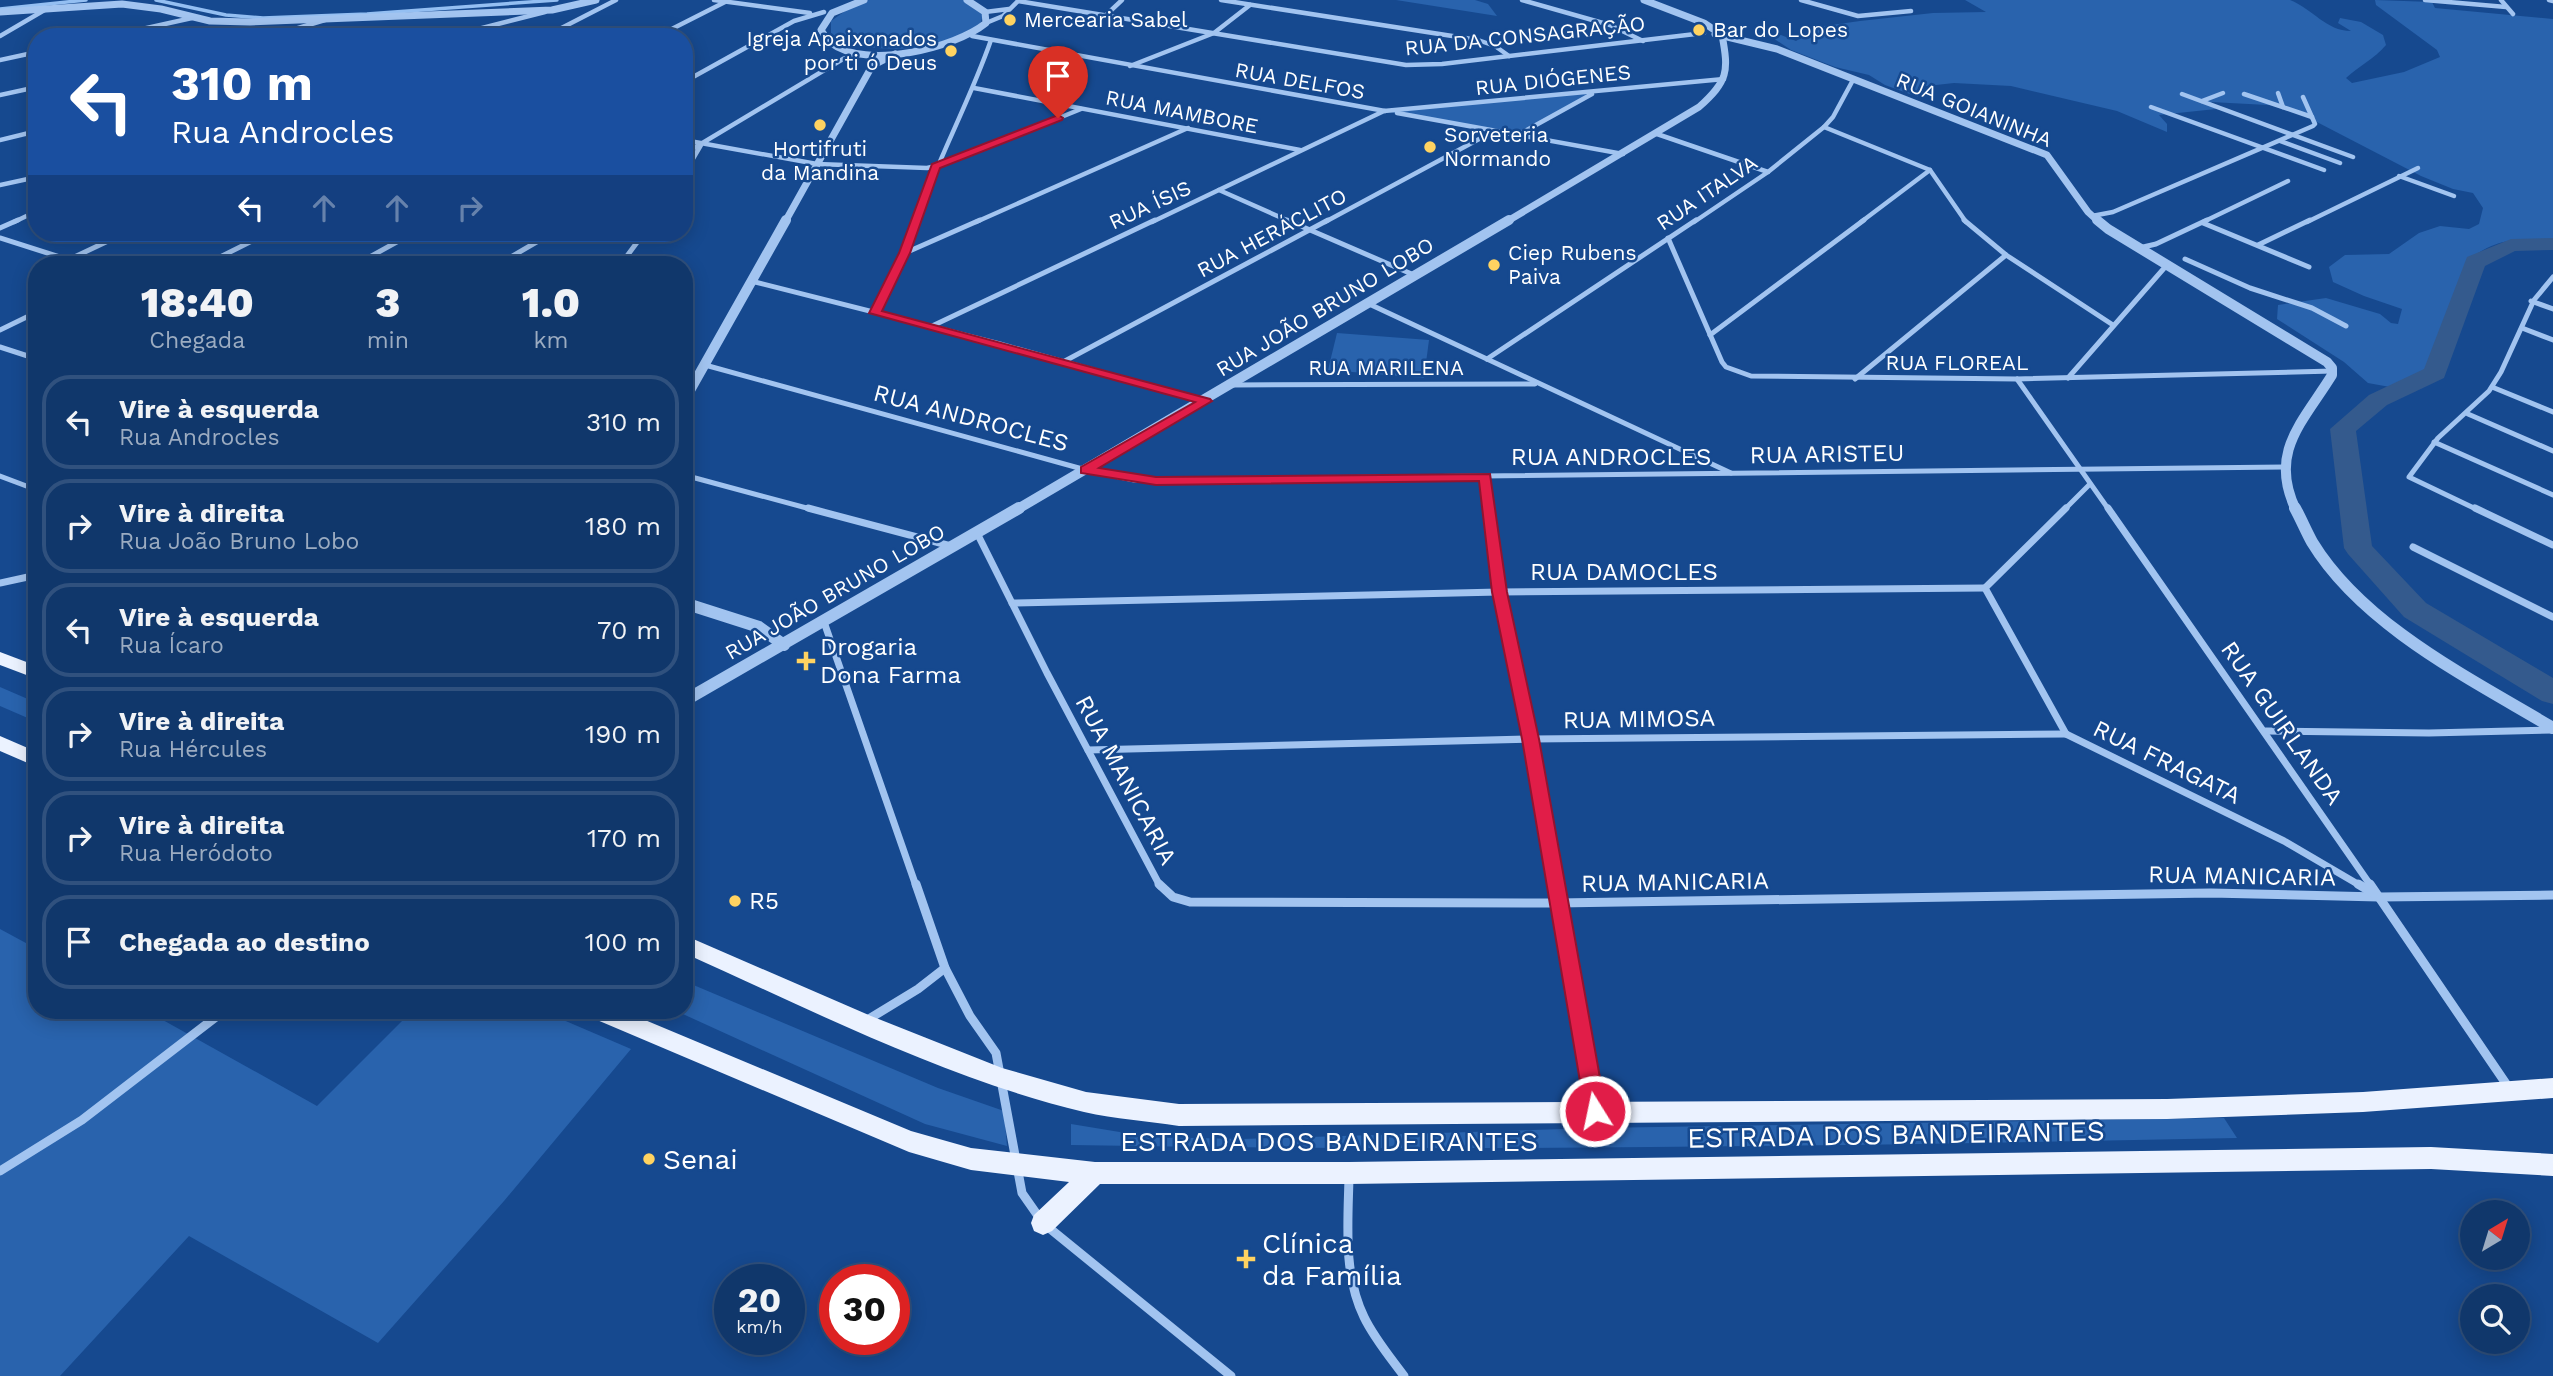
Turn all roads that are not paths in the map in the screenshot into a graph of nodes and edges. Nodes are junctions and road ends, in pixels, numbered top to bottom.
1 (596, 0) edge
2 (616, 0) edge
3 (714, 0) edge
4 (864, 0) edge
5 (967, 0) edge
6 (1122, 0) edge
7 (1221, 0) edge
8 (1522, 0) edge
9 (1644, 0) edge
10 (1801, 0) edge
11 (2425, 0) edge
12 (2501, 0) edge
13 (1018, 1) edge
14 (726, 2) edge
15 (577, 5) junction
16 (849, 5) junction
17 (1250, 5) junction
18 (2506, 7) junction
19 (48, 8) junction
20 (1010, 9) junction
21 (507, 10) junction
22 (552, 10) junction
23 (595, 10) junction
24 (793, 11) junction
25 (1911, 11) dead end
26 (0, 12) edge
27 (824, 12) junction
28 (985, 12) junction
29 (2513, 14) dead end
30 (807, 16) junction
31 (1105, 16) junction
32 (1682, 16) junction
33 (192, 18) junction
34 (326, 19) junction
35 (789, 23) junction
36 (986, 23) junction
37 (501, 24) junction
38 (147, 28) edge
39 (306, 28) edge
40 (484, 28) edge
41 (561, 28) edge
42 (674, 28) edge
43 (1214, 33) junction
44 (1704, 33) junction
45 (0, 36) edge
46 (972, 36) junction
47 (1721, 38) junction
48 (990, 40) junction
49 (1643, 41) junction
50 (1003, 42) junction
51 (849, 49) junction
52 (989, 49) junction
53 (866, 52) junction
54 (28, 54) edge
55 (895, 54) junction
56 (1509, 56) junction
57 (843, 59) junction
58 (0, 60) edge
59 (872, 66) junction
60 (1129, 66) junction
61 (693, 77) edge
62 (1724, 79) junction
63 (1853, 80) junction
64 (974, 88) junction
65 (28, 89) edge
66 (1596, 92) junction
67 (2223, 93) dead end
68 (2278, 93) dead end
69 (2182, 94) dead end
70 (2244, 94) dead end
71 (0, 95) edge
72 (2303, 97) dead end
73 (2201, 101) junction
74 (2151, 107) dead end
75 (2283, 107) junction
76 (1081, 109) junction
77 (1384, 111) junction
78 (2312, 117) junction
79 (1824, 127) junction
80 (1188, 128) junction
81 (1496, 131) junction
82 (28, 133) edge
83 (1657, 134) junction
84 (1518, 135) junction
85 (2293, 135) junction
86 (0, 140) edge
87 (2280, 141) junction
88 (693, 142) edge
89 (701, 144) junction
90 (2263, 148) junction
91 (693, 149) edge
92 (1302, 150) junction
93 (1623, 154) junction
94 (2353, 157) dead end
95 (693, 158) edge
96 (2340, 163) dead end
97 (817, 164) junction
98 (935, 166) junction
99 (2418, 168) dead end
100 (1930, 170) junction
101 (2324, 170) dead end
102 (1768, 172) junction
103 (2399, 176) junction
104 (28, 179) edge
105 (2288, 181) dead end
106 (0, 186) edge
107 (1219, 190) junction
108 (2454, 197) dead end
109 (28, 215) edge
110 (2092, 216) junction
111 (2203, 223) junction
112 (0, 228) edge
113 (1311, 230) junction
114 (0, 238) edge
115 (1668, 238) junction
116 (106, 242) edge
117 (250, 242) edge
118 (397, 242) edge
119 (537, 242) edge
120 (2258, 245) junction
121 (2138, 248) junction
122 (905, 253) junction
123 (2006, 255) junction
124 (55, 256) edge
125 (76, 256) edge
126 (222, 256) edge
127 (371, 256) edge
128 (513, 256) edge
129 (2185, 259) dead end
130 (2166, 266) junction
131 (2309, 267) dead end
132 (2214, 273) junction
133 (1414, 275) junction
134 (2191, 280) junction
135 (2552, 280) edge
136 (751, 281) junction
137 (2531, 301) junction
138 (1367, 303) junction
139 (2553, 309) edge
140 (875, 313) junction
141 (28, 316) edge
142 (2113, 326) junction
143 (2346, 326) dead end
144 (930, 327) junction
145 (2522, 328) junction
146 (0, 330) edge
147 (1710, 335) junction
148 (2553, 340) edge
149 (0, 347) edge
150 (28, 356) edge
151 (1487, 359) junction
152 (1063, 362) junction
153 (705, 365) junction
154 (2333, 371) junction
155 (2068, 378) junction
156 (1856, 379) junction
157 (2017, 379) junction
158 (1539, 384) junction
159 (1232, 385) junction
160 (693, 386) edge
161 (2492, 387) junction
162 (1205, 401) junction
163 (2553, 412) edge
164 (2468, 414) junction
165 (2434, 442) junction
166 (2553, 451) edge
167 (2284, 467) junction
168 (2080, 469) junction
169 (1086, 470) junction
170 (1735, 475) junction
171 (0, 477) edge
172 (693, 477) edge
173 (1485, 477) junction
174 (2090, 484) junction
175 (28, 487) edge
176 (2553, 495) edge
177 (976, 531) junction
178 (2553, 545) edge
179 (951, 546) junction
180 (2413, 547) dead end
181 (28, 577) edge
182 (0, 583) edge
183 (1985, 588) junction
184 (1499, 592) junction
185 (1012, 603) junction
186 (693, 606) edge
187 (2553, 617) edge
188 (824, 622) junction
189 (784, 645) junction
190 (0, 658) edge
191 (28, 669) edge
192 (693, 696) edge
193 (2553, 729) edge
194 (2266, 732) junction
195 (2066, 734) junction
196 (1531, 739) junction
197 (0, 743) edge
198 (1088, 750) junction
199 (28, 756) edge
200 (2553, 895) edge
201 (2379, 897) junction
202 (1558, 903) junction
203 (693, 948) edge
204 (945, 968) junction
205 (213, 1019) edge
206 (619, 1019) edge
207 (863, 1023) junction
208 (1001, 1078) junction
209 (2553, 1088) edge
210 (2511, 1091) junction
211 (1595, 1111) junction
212 (2553, 1165) edge
213 (1016, 1166) junction
214 (0, 1171) edge
215 (1349, 1172) junction
216 (1095, 1173) junction
217 (1043, 1223) junction
218 (1231, 1376) edge
219 (1404, 1376) edge

1 - 15 street
2 - 23 street
3 - 14 street
4 - 16 street
5 - 28 street
6 - 31 street
7 - 17 street
8 - 49 street
9 - 32 street
10 - 25 street
11 - 18 street
12 - 18 street
13 - 20 street
13 - 31 street, RUA DA CONSAGRAÇÃO
14 - 24 street
14 - 42 street
15 - 22 street
15 - 23 street
16 - 27 street
16 - 51 street
17 - 43 street
17 - 56 street
18 - 29 street
19 - 26 street
19 - 33 street
19 - 45 street
20 - 28 street
20 - 36 street
21 - 22 street
21 - 34 street
21 - 37 street
22 - 37 street
23 - 41 street
24 - 27 street
24 - 30 street
27 - 30 street
28 - 36 street
30 - 35 street
30 - 35 street
31 - 43 street, RUA DA CONSAGRAÇÃO
32 - 44 street
32 - 47 street
33 - 34 street
33 - 38 street
34 - 39 street
35 - 61 street
36 - 46 street
37 - 40 street
43 - 56 street, RUA DA CONSAGRAÇÃO
43 - 60 street
44 - 47 street, RUA GOIANINHA
44 - 49 street, RUA DA CONSAGRAÇÃO
46 - 48 street, RUA DELFOS
46 - 55 street
47 - 62 street
47 - 63 street, RUA GOIANINHA
48 - 50 street, RUA DELFOS
48 - 52 street
49 - 56 street, RUA DA CONSAGRAÇÃO
50 - 52 street
50 - 60 street, RUA DELFOS
51 - 53 street
51 - 57 street
52 - 64 street
53 - 55 street
53 - 57 street
53 - 59 street
54 - 58 street
55 - 59 street
57 - 89 street
59 - 97 street
60 - 77 street, RUA DELFOS
62 - 66 street, RUA DIÓGENES
62 - 83 street, RUA JOÃO BRUNO LOBO
63 - 79 street, RUA ITALVA
63 - 110 street, RUA GOIANINHA
64 - 76 street, RUA MAMBORE
64 - 98 street
65 - 71 street
66 - 77 street, RUA DIÓGENES
66 - 84 street
67 - 73 street
68 - 75 street
69 - 73 street
70 - 75 street
72 - 78 street
73 - 85 street
74 - 90 street
75 - 78 street
76 - 80 street, RUA MAMBORE
76 - 98 street
77 - 81 street, RUA DELFOS
77 - 92 street, RUA ÍSIS
78 - 85 street
79 - 100 street
79 - 102 street, RUA ITALVA
80 - 92 street, RUA MAMBORE
80 - 122 street
81 - 84 street, RUA DELFOS
81 - 113 street, RUA HERÁCLITO
82 - 86 street
83 - 93 street, RUA JOÃO BRUNO LOBO
83 - 102 street
84 - 93 street, RUA DELFOS
85 - 87 street
85 - 94 street
87 - 90 street
87 - 96 street
88 - 89 street
89 - 91 street
89 - 95 street
89 - 97 street
90 - 101 street
90 - 110 street
92 - 107 street, RUA ÍSIS
93 - 133 street, RUA JOÃO BRUNO LOBO
97 - 98 street
97 - 136 street
98 - 122 street
99 - 103 street
100 - 123 street
100 - 147 street
102 - 115 street, RUA ITALVA
103 - 108 street
103 - 120 street
104 - 106 street
105 - 111 street
107 - 113 street
107 - 144 street, RUA ÍSIS
109 - 112 street
110 - 121 street, RUA GOIANINHA
111 - 120 street
111 - 121 street
113 - 133 street
113 - 152 street, RUA HERÁCLITO
114 - 124 street
115 - 147 street, RUA FLOREAL
115 - 151 street, RUA ITALVA
116 - 125 street
117 - 126 street
118 - 127 street
119 - 128 street
120 - 131 street
121 - 130 street, RUA GOIANINHA
122 - 140 street
123 - 142 street
123 - 156 street
129 - 132 street
130 - 134 street, RUA GOIANINHA
130 - 142 street
132 - 134 street
132 - 143 street
133 - 138 street, RUA JOÃO BRUNO LOBO
134 - 154 street, RUA GOIANINHA
135 - 137 street
136 - 140 street
136 - 153 street
137 - 139 street
137 - 145 street
138 - 151 street, RUA ARISTEU
138 - 159 street, RUA JOÃO BRUNO LOBO
140 - 144 street
141 - 146 street
142 - 155 street
144 - 152 street
145 - 148 street
145 - 161 street
147 - 156 street, RUA FLOREAL
149 - 150 street
151 - 158 street, RUA ARISTEU
152 - 162 street
153 - 160 street
153 - 169 street, RUA ANDROCLES
154 - 155 street, RUA FLOREAL
154 - 167 street
155 - 157 street, RUA FLOREAL
156 - 157 street, RUA FLOREAL
157 - 168 street, RUA GUIRLANDA
158 - 159 street, RUA MARILENA
158 - 170 street, RUA ARISTEU
159 - 162 street, RUA JOÃO BRUNO LOBO
161 - 163 street
161 - 164 street
162 - 169 street, RUA JOÃO BRUNO LOBO
164 - 165 street
164 - 166 street
165 - 176 street
165 - 178 street
167 - 168 street, RUA ARISTEU
167 - 193 street
168 - 170 street, RUA ARISTEU
168 - 174 street, RUA GUIRLANDA
169 - 173 street, RUA ANDROCLES
169 - 177 street, RUA JOÃO BRUNO LOBO
170 - 173 street, RUA ANDROCLES
171 - 175 street
172 - 179 street
173 - 184 street
174 - 183 street
174 - 194 street, RUA GUIRLANDA
177 - 179 street, RUA JOÃO BRUNO LOBO
177 - 185 street, RUA MANICARIA
179 - 188 street, RUA JOÃO BRUNO LOBO
180 - 187 street
181 - 182 street
183 - 184 street, RUA DAMOCLES
183 - 195 street, RUA FRAGATA
184 - 185 street, RUA DAMOCLES
184 - 196 street
185 - 198 street, RUA MANICARIA
186 - 189 street
188 - 189 street, RUA JOÃO BRUNO LOBO
188 - 204 street
189 - 192 street, RUA JOÃO BRUNO LOBO
190 - 191 main road
193 - 194 street
194 - 201 street, RUA GUIRLANDA
195 - 196 street, RUA MIMOSA
195 - 201 street, RUA FRAGATA
196 - 198 street, RUA MIMOSA
196 - 202 street
197 - 199 main road
198 - 202 street, RUA MANICARIA
200 - 201 street, RUA MANICARIA
201 - 202 street, RUA MANICARIA
201 - 210 street, RUA GUIRLANDA
202 - 211 street
203 - 207 main road, ESTRADA DOS BANDEIRANTES
204 - 207 street
204 - 208 street
205 - 214 street
206 - 213 main road, ESTRADA DOS BANDEIRANTES
207 - 208 main road, ESTRADA DOS BANDEIRANTES
208 - 211 main road, ESTRADA DOS BANDEIRANTES
208 - 213 street
209 - 210 main road, ESTRADA DOS BANDEIRANTES
210 - 211 main road, ESTRADA DOS BANDEIRANTES
212 - 215 main road, ESTRADA DOS BANDEIRANTES
213 - 216 main road, ESTRADA DOS BANDEIRANTES
213 - 217 street
215 - 216 main road, ESTRADA DOS BANDEIRANTES
215 - 219 street
216 - 217 main road
217 - 218 street

